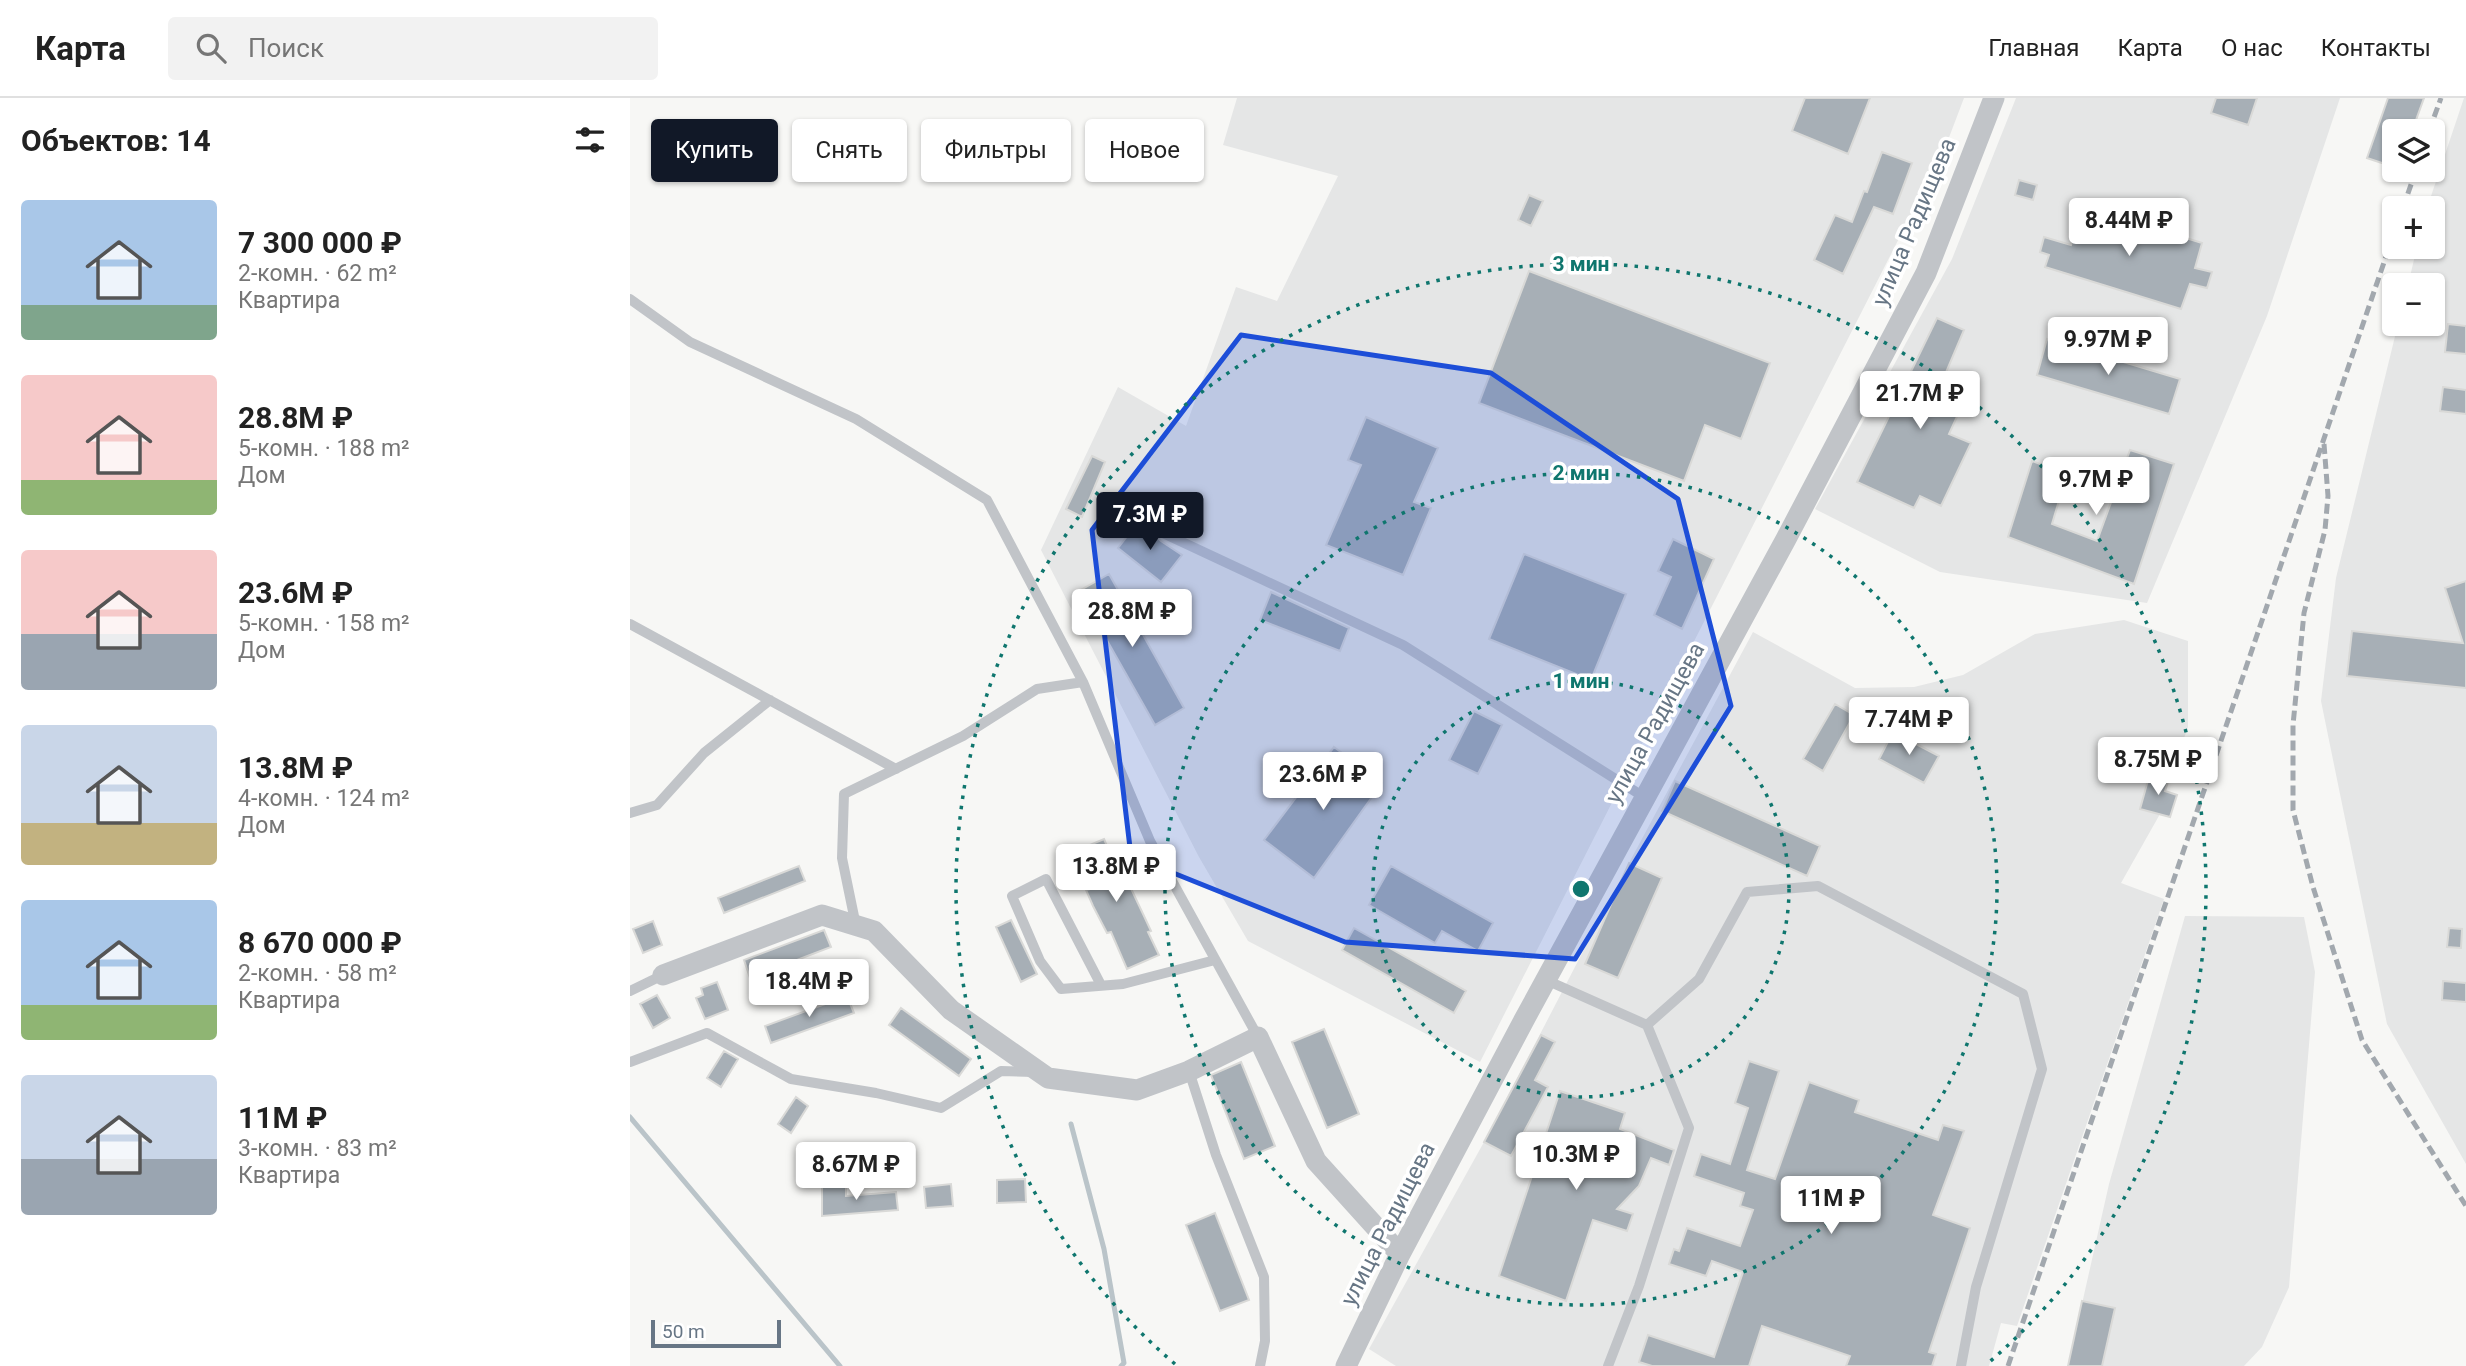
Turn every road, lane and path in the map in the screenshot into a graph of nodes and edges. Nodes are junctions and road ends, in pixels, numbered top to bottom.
1 (1994, 98) edge
2 (630, 299) edge
3 (1165, 534) dead end
4 (630, 624) edge
5 (1083, 682) junction
6 (770, 700) junction
7 (896, 769) junction
8 (1644, 797) junction
9 (630, 813) edge
10 (856, 926) junction
11 (1215, 960) junction
12 (663, 975) joint
13 (1546, 979) junction
14 (1101, 985) junction
15 (630, 991) edge
16 (1647, 1025) junction
17 (1258, 1037) junction
18 (630, 1062) edge
19 (1189, 1071) junction
20 (1040, 1072) junction
21 (1400, 1254) junction
22 (1352, 1362) edge
23 (1260, 1366) edge
24 (1608, 1366) edge
25 (1961, 1366) edge

1 - 8 street, улица Радищева
2 - 5 lane
3 - 8 lane
4 - 6 lane
5 - 7 lane
5 - 11 lane
6 - 7 lane
6 - 9 lane
7 - 10 lane
8 - 13 street, улица Радищева
10 - 12 street
10 - 20 street
11 - 14 lane
11 - 17 lane
12 - 15 lane
13 - 16 lane
13 - 21 street, улица Радищева
14 - 14 lane
16 - 24 lane
16 - 25 lane
17 - 19 street
17 - 21 street
18 - 20 lane
19 - 20 street
19 - 23 lane
21 - 22 street, улица Радищева

